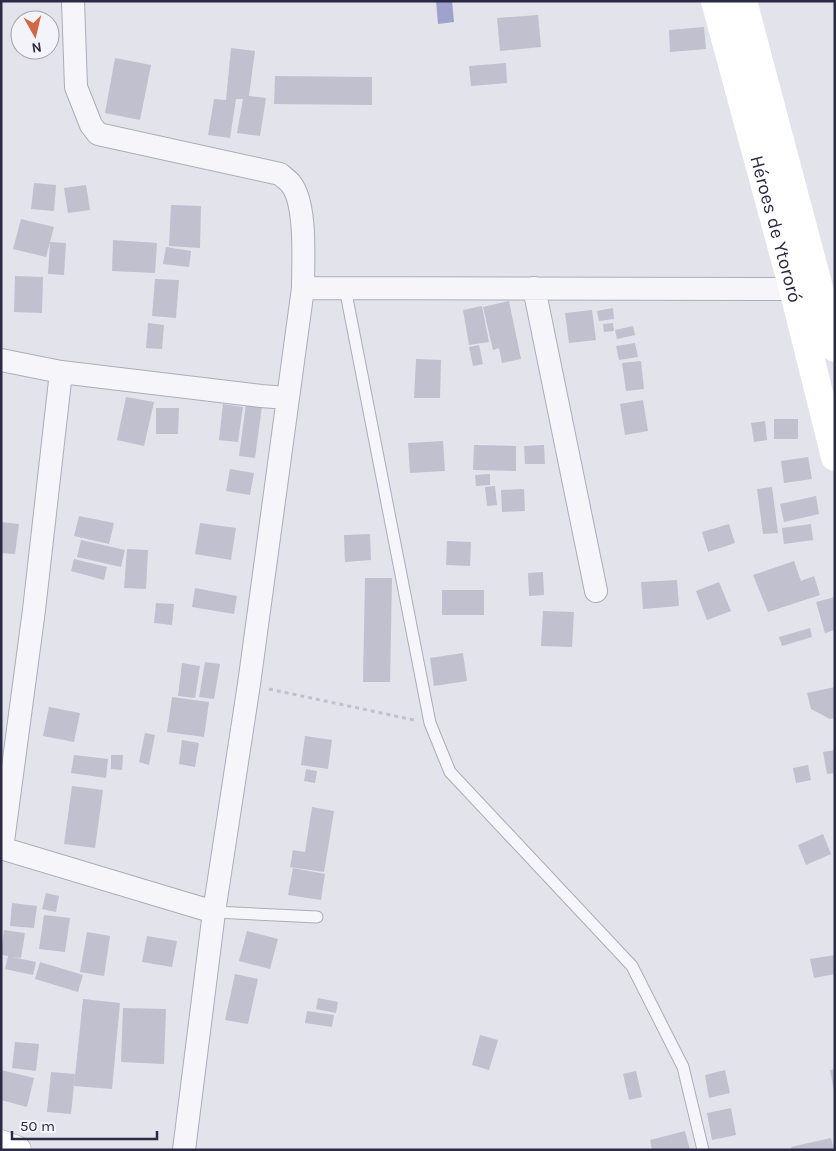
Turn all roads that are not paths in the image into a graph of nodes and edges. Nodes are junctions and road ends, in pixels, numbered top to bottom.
1 (73, 1) edge
2 (715, 1) edge
3 (743, 1) edge
4 (805, 286) junction
5 (304, 288) junction
6 (345, 288) junction
7 (534, 288) junction
8 (835, 348) edge
9 (1, 360) edge
10 (61, 372) junction
11 (288, 398) junction
12 (835, 457) edge
13 (596, 591) dead end
14 (2, 848) edge
15 (214, 912) junction
16 (316, 917) dead end
17 (1, 1144) edge
18 (17, 1150) edge
19 (184, 1150) edge
20 (703, 1150) edge

1 - 5 street
2 - 4 street, Héroes de Ytororó
3 - 4 street, Héroes de Ytororó
4 - 7 street
4 - 8 street, Héroes de Ytororó
4 - 12 street, Héroes de Ytororó
5 - 6 street
5 - 11 street
6 - 7 street
6 - 20 lane
7 - 13 street
9 - 10 street
10 - 11 street
10 - 14 street
11 - 15 street
14 - 15 street
15 - 16 lane
15 - 19 street
17 - 18 street

